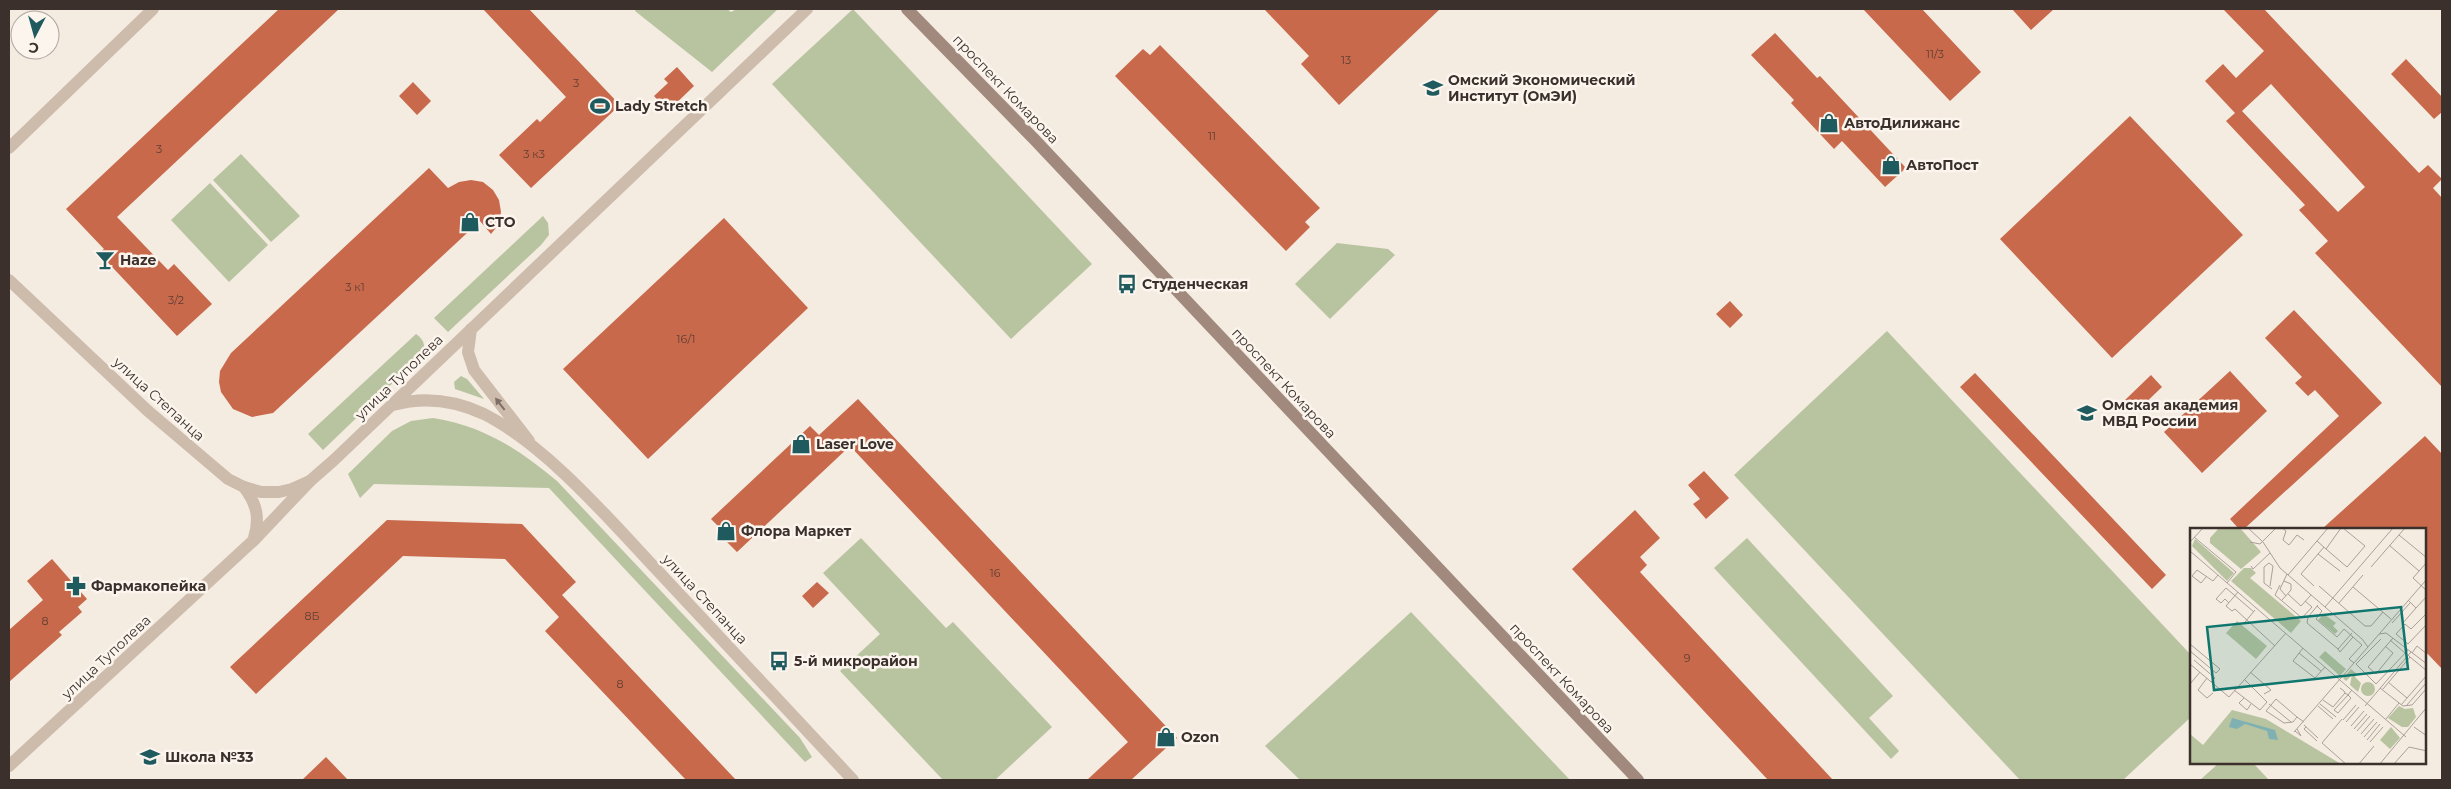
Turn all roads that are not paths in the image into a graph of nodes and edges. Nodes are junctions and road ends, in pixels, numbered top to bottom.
1 (153, 9) edge
2 (807, 9) edge
3 (907, 9) edge
4 (9, 148) edge
5 (9, 280) edge
6 (471, 329) junction
7 (390, 406) junction
8 (530, 443) junction
9 (310, 481) junction
10 (244, 487) junction
11 (254, 540) junction
12 (9, 766) edge
13 (853, 780) edge
14 (1638, 780) edge

1 - 4 street
2 - 6 street, улица Туполева
3 - 14 main road, проспект Комарова
5 - 10 street, улица Степанца
6 - 7 street, улица Туполева
8 -> 6 street, улица Степанца
7 - 8 street, улица Степанца
7 - 9 street, улица Туполева
8 - 13 street, улица Степанца
9 - 10 street, улица Степанца
9 - 11 street, улица Туполева
10 - 11 street
11 - 12 street, улица Туполева

